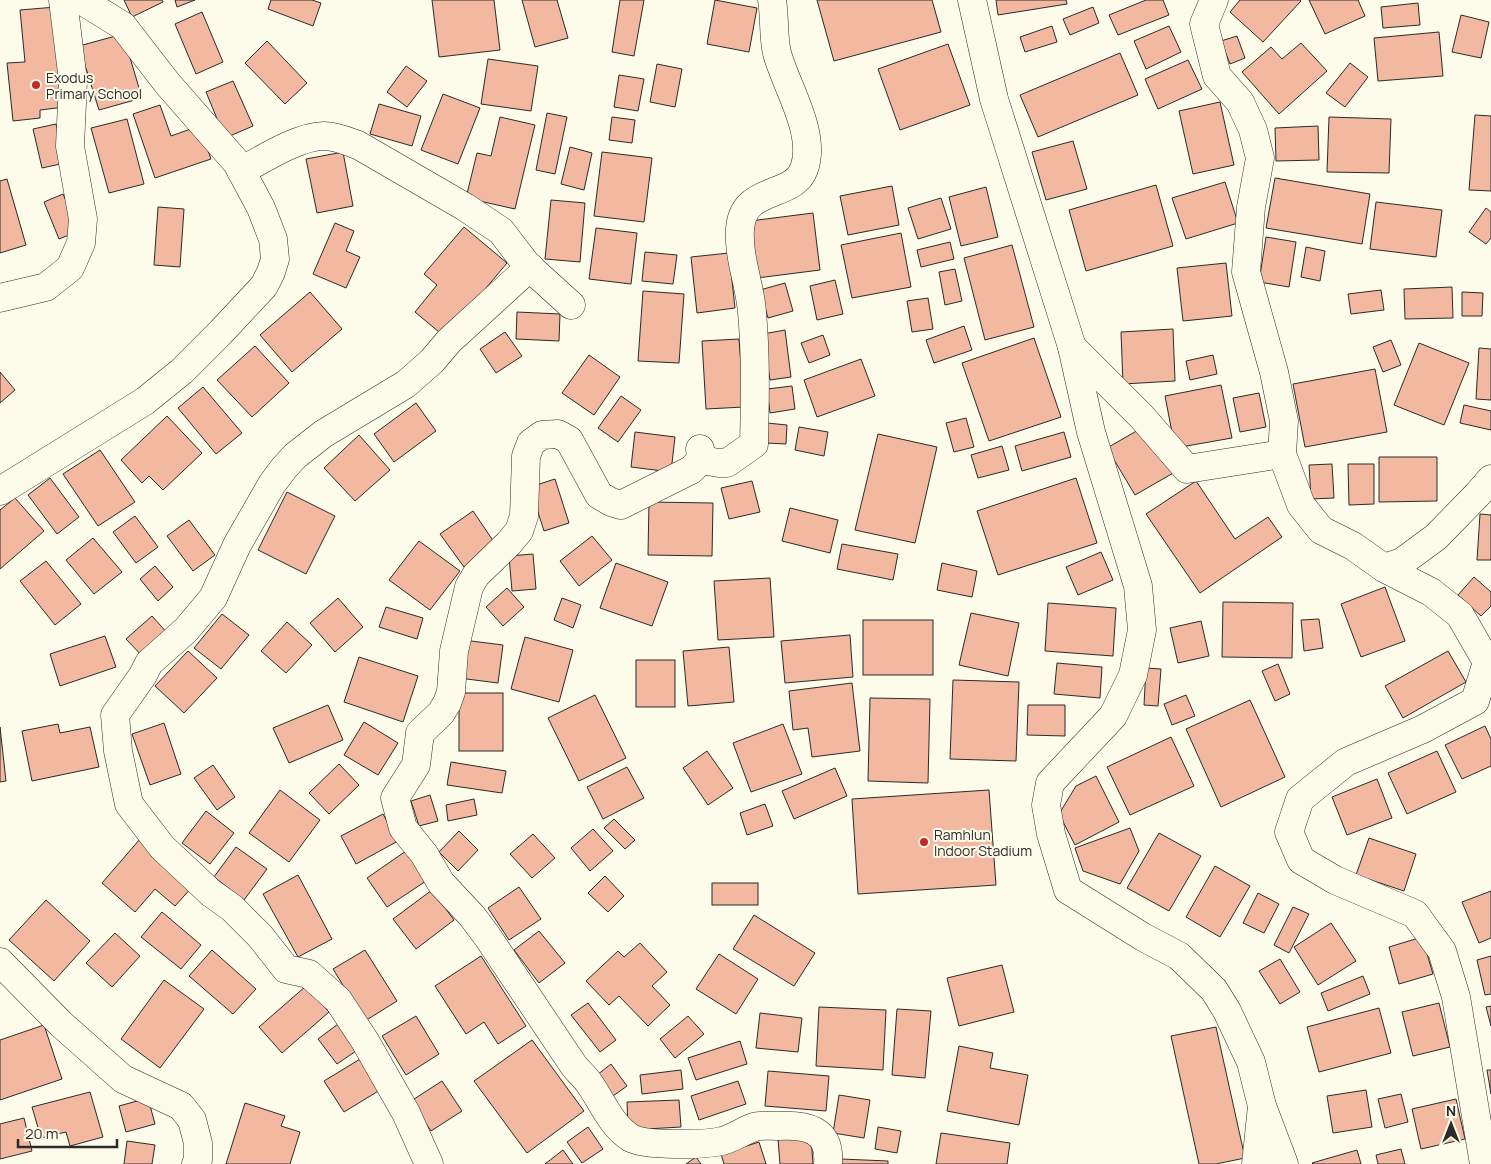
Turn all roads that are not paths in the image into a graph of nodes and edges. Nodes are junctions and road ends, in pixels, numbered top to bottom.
1 (63, 0) edge
2 (81, 0) edge
3 (772, 0) edge
4 (972, 0) edge
5 (1214, 0) edge
6 (241, 171) junction
7 (530, 267) junction
8 (0, 298) edge
9 (570, 305) dead end
10 (1072, 347) junction
11 (1282, 454) junction
12 (1491, 479) edge
13 (0, 491) edge
14 (1384, 568) junction
15 (0, 962) edge
16 (1262, 1106) junction
17 (196, 1164) edge
18 (429, 1164) edge
19 (828, 1164) edge
20 (1256, 1164) edge
21 (1284, 1164) edge
22 (1484, 1164) edge

1 - 8 street
2 - 6 street
3 - 19 street
4 - 10 street
5 - 11 street
6 - 7 street
6 - 13 street
7 - 9 street
7 - 18 street
10 - 11 street
10 - 16 street
11 - 14 street
12 - 14 street
14 - 22 street
15 - 17 street
16 - 20 street
16 - 21 street

